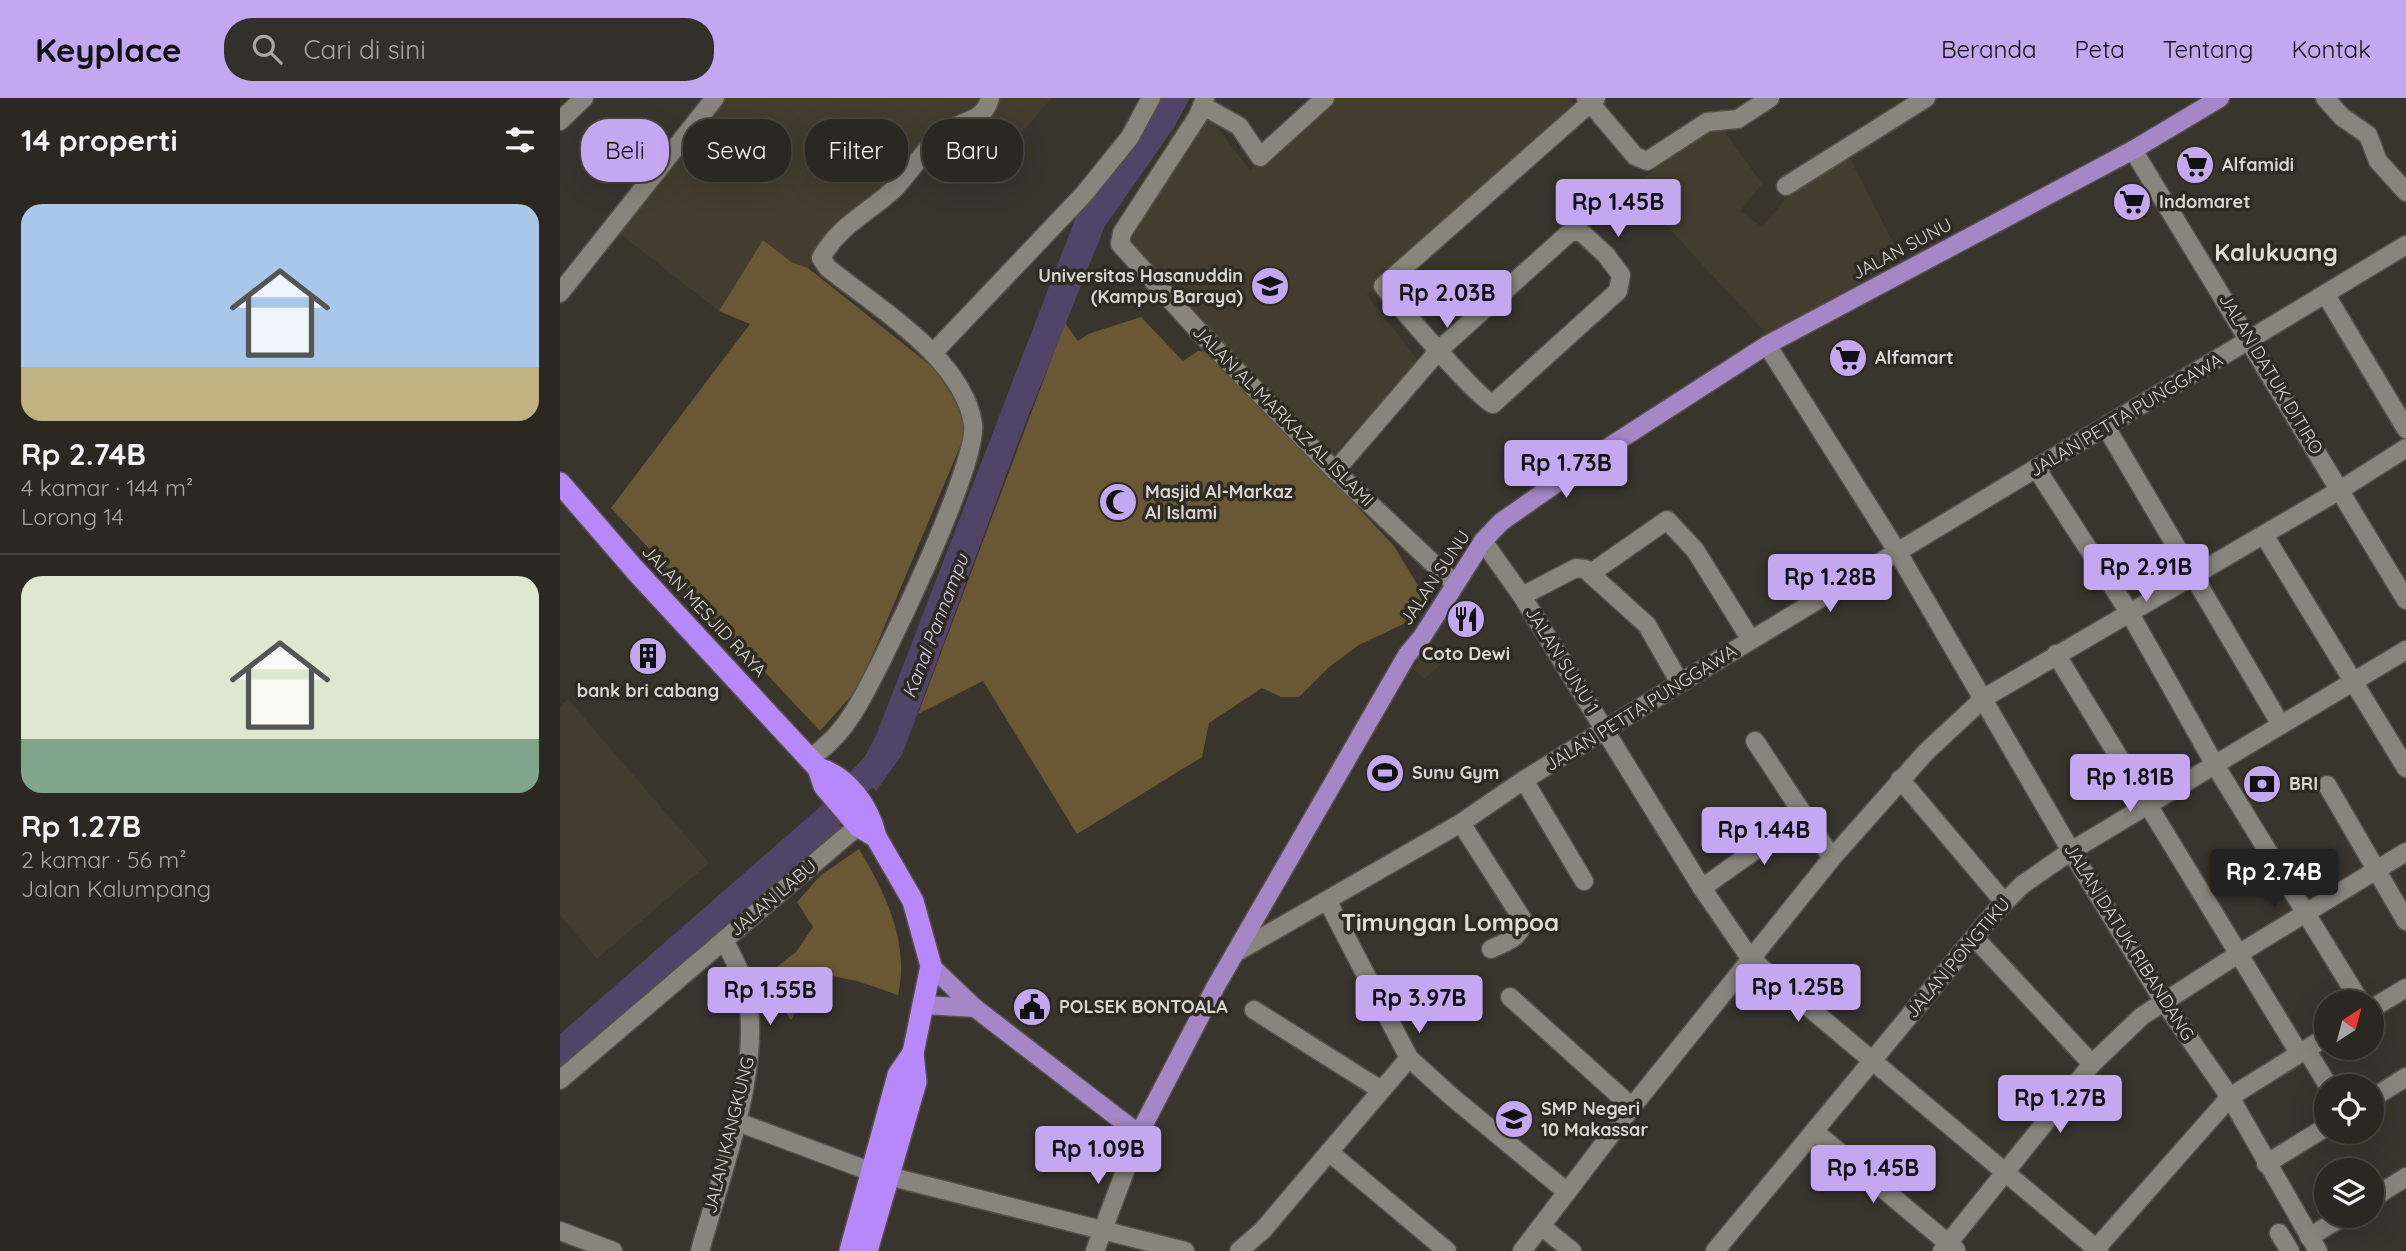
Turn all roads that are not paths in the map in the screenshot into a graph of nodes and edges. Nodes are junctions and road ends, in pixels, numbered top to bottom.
1 (584, 98) edge
2 (715, 98) edge
3 (990, 98) edge
4 (1151, 98) edge
5 (1325, 98) edge
6 (1770, 98) edge
7 (1926, 98) edge
8 (2220, 98) edge
9 (2325, 98) edge
10 (1590, 99) edge
11 (1204, 102) edge
12 (563, 115) edge
13 (2133, 150) junction
14 (1786, 186) dead end
15 (2406, 192) edge
16 (2406, 245) edge
17 (560, 293) edge
18 (2326, 295) junction
19 (2251, 341) junction
20 (1767, 345) junction
21 (1440, 349) junction
22 (933, 353) junction
23 (2106, 427) junction
24 (2406, 429) edge
25 (2406, 448) edge
26 (2036, 468) junction
27 (1335, 471) junction
28 (560, 483) edge
29 (2340, 491) junction
30 (2264, 535) junction
31 (1483, 541) junction
32 (1897, 551) junction
33 (1591, 573) junction
34 (2194, 575) junction
35 (1454, 583) junction
36 (1522, 596) junction
37 (2406, 600) edge
38 (2129, 612) junction
39 (1751, 640) junction
40 (2406, 650) edge
41 (2056, 654) junction
42 (2354, 682) junction
43 (1680, 683) junction
44 (1984, 698) junction
45 (2281, 725) junction
46 (1606, 729) junction
47 (1755, 741) dead end
48 (814, 763) junction
49 (2215, 765) junction
50 (2406, 768) edge
51 (1900, 779) junction
52 (1524, 780) junction
53 (2327, 785) dead end
54 (2147, 805) junction
55 (1803, 816) junction
56 (858, 817) junction
57 (1461, 823) junction
58 (2071, 851) junction
59 (2406, 852) edge
60 (1832, 858) junction
61 (2375, 870) junction
62 (1584, 881) dead end
63 (1702, 888) junction
64 (1328, 902) junction
65 (2004, 902) junction
66 (2307, 912) junction
67 (2406, 920) edge
68 (1975, 938) junction
69 (724, 940) junction
70 (1491, 949) dead end
71 (1235, 953) junction
72 (2240, 953) junction
73 (1750, 958) junction
74 (931, 966) junction
75 (2406, 988) edge
76 (2353, 990) edge
77 (1510, 997) dead end
78 (2384, 1001) edge
79 (2164, 1002) junction
80 (925, 1005) junction
81 (975, 1008) junction
82 (1254, 1010) dead end
83 (2314, 1044) edge
84 (2302, 1051) junction
85 (1409, 1058) junction
86 (1870, 1061) junction
87 (2092, 1064) junction
88 (2319, 1074) edge
89 (2406, 1077) edge
90 (560, 1080) edge
91 (1381, 1090) junction
92 (2384, 1091) edge
93 (2230, 1097) junction
94 (1632, 1107) junction
95 (735, 1121) junction
96 (1815, 1130) junction
97 (1139, 1134) junction
98 (2314, 1134) edge
99 (1329, 1152) junction
100 (2266, 1164) junction
101 (2007, 1171) junction
102 (880, 1174) junction
103 (2406, 1177) edge
104 (2384, 1191) edge
105 (1567, 1192) junction
106 (1541, 1226) junction
107 (1101, 1228) junction
108 (2331, 1228) edge
109 (560, 1231) edge
110 (2279, 1233) dead end
111 (2314, 1244) edge
112 (1949, 1249) edge
113 (2096, 1250) edge
114 (613, 1251) edge
115 (700, 1251) edge
116 (850, 1251) edge
117 (867, 1251) edge
118 (1095, 1251) edge
119 (1185, 1251) edge
120 (1238, 1251) edge
121 (1447, 1251) edge
122 (1522, 1251) edge
123 (1572, 1251) edge
124 (1715, 1251) edge
125 (2290, 1251) edge

1 - 12 street
2 - 17 street
3 - 22 street
4 - 22 street
5 - 11 street
6 - 10 street
7 - 14 street
8 - 13 main road, JALAN SUNU
9 - 15 street
10 - 21 street
11 - 27 street, JALAN AL MARKAZ AL ISLAMI
13 - 19 street, JALAN DATUK DITIRO
13 - 20 main road, JALAN SUNU
16 - 18 street, JALAN PETTA PUNGGAWA
18 - 19 street, JALAN PETTA PUNGGAWA
18 - 24 street
19 - 23 street, JALAN PETTA PUNGGAWA
19 - 29 street, JALAN DATUK DITIRO
20 - 31 main road, JALAN SUNU
20 - 32 street, JALAN DATUK RIBANDANG
21 - 21 street
21 - 27 street
22 - 48 street
23 - 26 street, JALAN PETTA PUNGGAWA
23 - 34 street
25 - 29 street
26 - 32 street, JALAN PETTA PUNGGAWA
26 - 38 street
27 - 35 street, JALAN AL MARKAZ AL ISLAMI
28 - 48 highway, JALAN MESJID RAYA
29 - 30 street
29 - 37 street, JALAN DATUK DITIRO
30 - 34 street
30 - 42 street
31 - 35 main road, JALAN SUNU
31 - 36 street, JALAN SUNU 1
32 - 39 street, JALAN PETTA PUNGGAWA
32 - 44 street, JALAN DATUK RIBANDANG
33 - 36 street
33 - 39 street
33 - 43 street
34 - 38 street
34 - 45 street
35 - 71 main road, JALAN SUNU
36 - 46 street, JALAN SUNU 1
38 - 41 street
38 - 49 street
39 - 43 street, JALAN PETTA PUNGGAWA
40 - 42 street, JALAN PONGTIKU
41 - 44 street
41 - 54 street
42 - 45 street, JALAN PONGTIKU
42 - 50 street
43 - 46 street, JALAN PETTA PUNGGAWA
44 - 51 street
44 - 58 street, JALAN DATUK RIBANDANG
45 - 49 street, JALAN PONGTIKU
46 - 52 street, JALAN PETTA PUNGGAWA
46 - 63 street, JALAN SUNU 1
47 - 55 street
48 - 56 highway, JALAN MESJID RAYA
49 - 54 street, JALAN PONGTIKU
49 - 66 street
51 - 60 street
51 - 65 street
52 - 57 street, JALAN PETTA PUNGGAWA
52 - 62 street
53 - 61 street
54 - 58 street, JALAN PONGTIKU
54 - 72 street
55 - 60 street
55 - 63 street
56 - 69 street, JALAN LABU
56 - 74 highway, JALAN MESJID RAYA
57 - 64 street, JALAN PETTA PUNGGAWA
57 - 70 street
58 - 65 street, JALAN PONGTIKU
58 - 79 street, JALAN DATUK RIBANDANG
59 - 61 street
60 - 73 street
61 - 66 street
61 - 67 street
63 - 73 street, JALAN SUNU 1
64 - 71 street, JALAN PETTA PUNGGAWA
64 - 85 street
65 - 68 street, JALAN PONGTIKU
66 - 72 street
66 - 76 street
68 - 86 street, JALAN PONGTIKU
68 - 87 street
69 - 90 street, JALAN LABU
69 - 95 street, JALAN KANGKUNG
71 - 97 main road, JALAN SUNU
72 - 79 street
72 - 84 street
73 - 86 street, JALAN SUNU 1
73 - 94 street
74 - 80 highway, JALAN MESJID RAYA
74 - 81 main road
75 - 78 street
77 - 94 street
79 - 87 street
79 - 93 street, JALAN DATUK RIBANDANG
80 - 81 main road
80 - 102 highway, JALAN MESJID RAYA
81 - 97 main road
82 - 91 street
83 - 84 street
84 - 88 street
84 - 93 street
85 - 91 street
85 - 105 street
86 - 96 street, JALAN PONGTIKU
86 - 101 street, JALAN SUNU 1
87 - 101 street
89 - 92 street
91 - 99 street
93 - 100 street, JALAN DATUK RIBANDANG
93 - 113 street
94 - 105 street
95 - 102 street
95 - 115 street, JALAN KANGKUNG
96 - 112 street
96 - 124 street, JALAN PONGTIKU
97 - 107 street
98 - 100 street
99 - 120 street
99 - 121 street
100 - 111 street, JALAN DATUK RIBANDANG
101 - 112 street
101 - 113 street, JALAN SUNU 1
102 - 107 street
102 - 116 highway, JALAN MESJID RAYA
102 - 117 highway, JALAN MESJID RAYA
103 - 104 street
105 - 106 street
106 - 122 street
106 - 123 street
107 - 118 street
107 - 119 street
108 - 111 street
109 - 114 street
110 - 125 street

